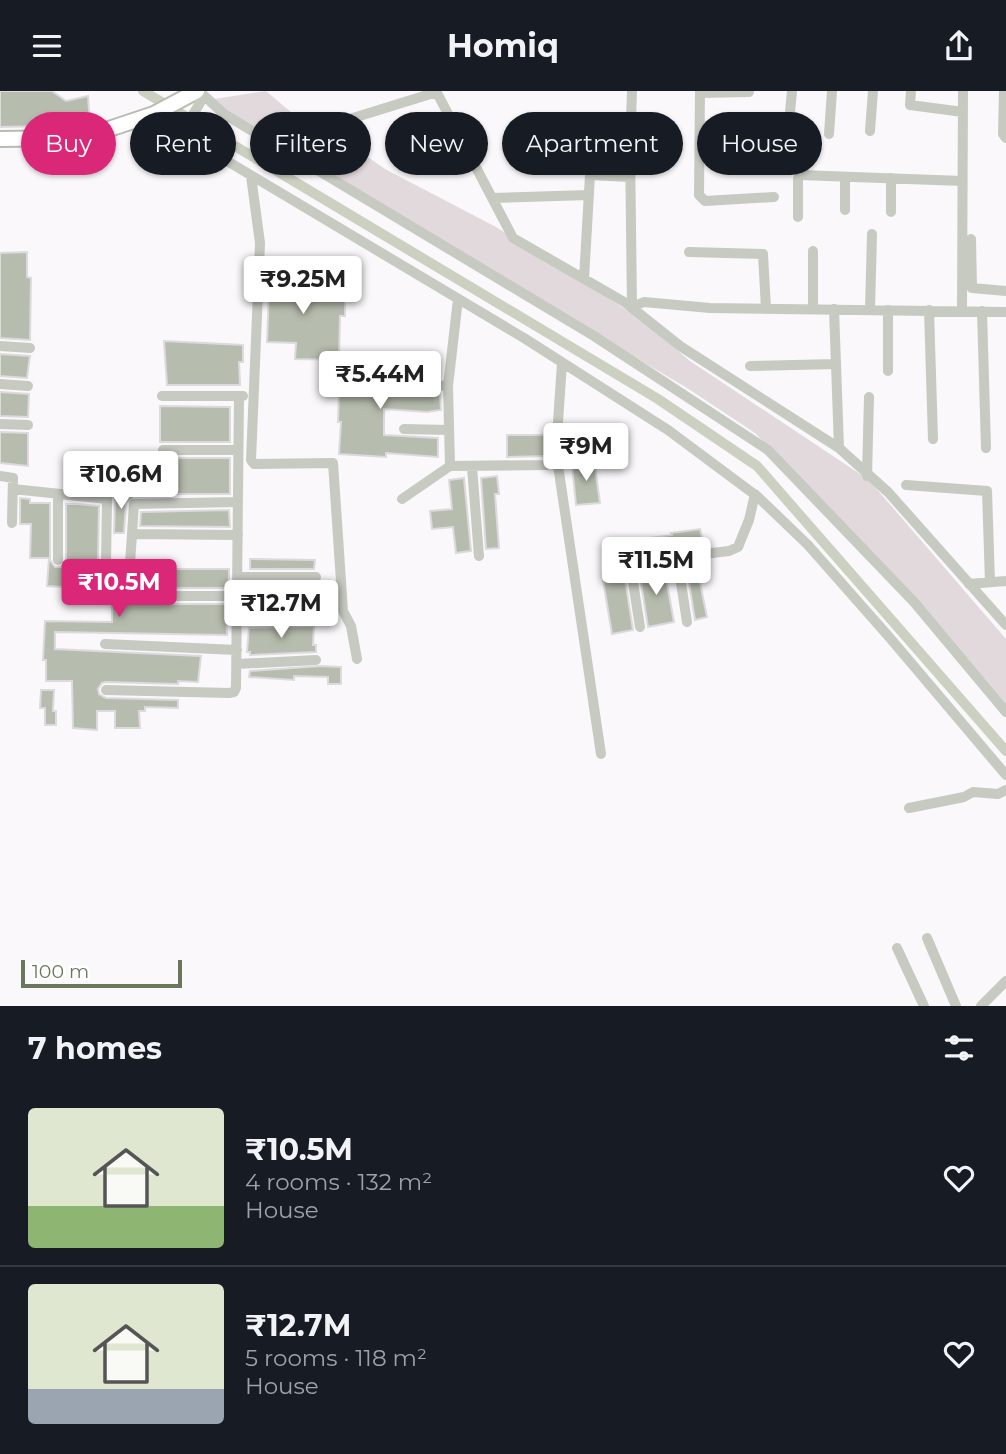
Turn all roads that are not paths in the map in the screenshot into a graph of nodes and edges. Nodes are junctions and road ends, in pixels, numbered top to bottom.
1 (632, 91) edge
2 (792, 91) edge
3 (832, 91) edge
4 (873, 91) edge
5 (911, 91) edge
6 (963, 91) edge
7 (1004, 91) edge
8 (436, 92) edge
9 (700, 92) edge
10 (749, 92) edge
11 (199, 94) edge
12 (157, 112) edge
13 (191, 112) edge
14 (371, 112) edge
15 (700, 112) edge
16 (790, 112) edge
17 (963, 112) junction
18 (130, 122) edge
19 (870, 131) dead end
20 (829, 134) dead end
21 (1006, 138) edge
22 (0, 139) edge
23 (236, 167) edge
24 (699, 175) edge
25 (251, 176) junction
26 (630, 177) junction
27 (845, 177) junction
28 (891, 178) junction
29 (962, 181) junction
30 (589, 195) junction
31 (774, 197) dead end
32 (492, 198) junction
33 (845, 210) dead end
34 (891, 212) dead end
35 (798, 216) dead end
36 (872, 234) dead end
37 (971, 239) dead end
38 (813, 251) dead end
39 (690, 252) dead end
40 (584, 279) junction
41 (1003, 291) edge
42 (458, 299) junction
43 (632, 307) junction
44 (766, 309) junction
45 (814, 309) junction
46 (834, 309) junction
47 (870, 310) junction
48 (888, 310) junction
49 (929, 310) junction
50 (962, 311) junction
51 (982, 311) junction
52 (1003, 311) edge
53 (0, 347) edge
54 (30, 348) dead end
55 (562, 363) junction
56 (836, 364) junction
57 (750, 366) dead end
58 (888, 371) dead end
59 (0, 384) edge
60 (401, 384) dead end
61 (28, 386) dead end
62 (448, 386) junction
63 (162, 396) dead end
64 (239, 396) junction
65 (253, 396) junction
66 (869, 397) dead end
67 (0, 423) edge
68 (28, 425) dead end
69 (404, 429) dead end
70 (448, 430) junction
71 (933, 439) dead end
72 (838, 448) junction
73 (986, 448) dead end
74 (163, 450) dead end
75 (238, 450) junction
76 (558, 459) junction
77 (450, 466) junction
78 (472, 467) junction
79 (0, 476) edge
80 (867, 476) junction
81 (906, 485) dead end
82 (13, 489) junction
83 (58, 493) junction
84 (755, 494) junction
85 (402, 499) dead end
86 (238, 502) junction
87 (12, 523) dead end
88 (132, 534) junction
89 (238, 535) junction
90 (479, 556) dead end
91 (677, 557) junction
92 (58, 560) dead end
93 (106, 562) dead end
94 (130, 564) dead end
95 (237, 577) junction
96 (316, 577) dead end
97 (1006, 581) edge
98 (990, 582) junction
99 (969, 584) junction
100 (157, 596) dead end
101 (237, 596) junction
102 (316, 618) dead end
103 (237, 620) junction
104 (687, 622) dead end
105 (1006, 625) edge
106 (640, 627) dead end
107 (105, 644) dead end
108 (237, 650) junction
109 (357, 659) dead end
110 (316, 660) dead end
111 (237, 664) junction
112 (106, 690) dead end
113 (1006, 712) edge
114 (601, 754) dead end
115 (1006, 775) edge
116 (1006, 790) edge
117 (909, 808) dead end
118 (927, 938) dead end
119 (897, 949) dead end
120 (1006, 981) edge
121 (924, 1006) edge
122 (956, 1006) edge
123 (981, 1006) edge

1 - 26 street
2 - 16 street
3 - 20 street
4 - 19 street
5 - 17 street
6 - 17 street
7 - 21 street
8 - 14 street
8 - 32 street
9 - 10 street
9 - 15 street
11 - 12 main road
11 - 13 street
11 - 113 street
17 - 29 street
18 - 22 main road
23 - 25 street
24 - 31 street
25 - 42 street
25 - 65 street
26 - 30 street
26 - 43 street
27 - 28 street
27 - 33 street
27 - 35 street
28 - 29 street
28 - 34 street
29 - 50 street
30 - 32 street
30 - 40 street
32 - 40 street
36 - 47 street
37 - 41 street
38 - 45 street
39 - 44 street
40 - 43 street
41 - 52 street
42 - 55 street
42 - 62 street
43 - 44 street
43 - 72 street
44 - 45 street
45 - 46 street
46 - 47 street
46 - 56 street
47 - 48 street
48 - 49 street
48 - 58 street
49 - 50 street
49 - 71 street
50 - 51 street
51 - 52 street
51 - 73 street
53 - 54 street
55 - 76 street
55 - 84 street
56 - 57 street
56 - 72 street
59 - 61 street
60 - 62 street
62 - 70 street
63 - 64 street
64 - 65 street
64 - 75 street
65 - 109 street
66 - 80 street
67 - 68 street
69 - 70 street
70 - 77 street
72 - 80 street
74 - 75 street
75 - 86 street
76 - 78 street
76 - 114 street
77 - 78 street
77 - 85 street
78 - 90 street
79 - 82 street
80 - 99 street
81 - 98 street
82 - 83 street
82 - 87 street
83 - 92 street
83 - 93 street
84 - 91 street
84 - 115 street
86 - 88 street
86 - 89 street
88 - 89 street
88 - 94 street
89 - 95 street
91 - 104 street
91 - 106 street
95 - 96 street
95 - 101 street
97 - 98 street
98 - 99 street
99 - 105 street
100 - 101 street
101 - 103 street
102 - 103 street
103 - 108 street
107 - 108 street
108 - 111 street
110 - 111 street
111 - 112 street
116 - 117 street
118 - 122 street
119 - 121 street
120 - 123 street

